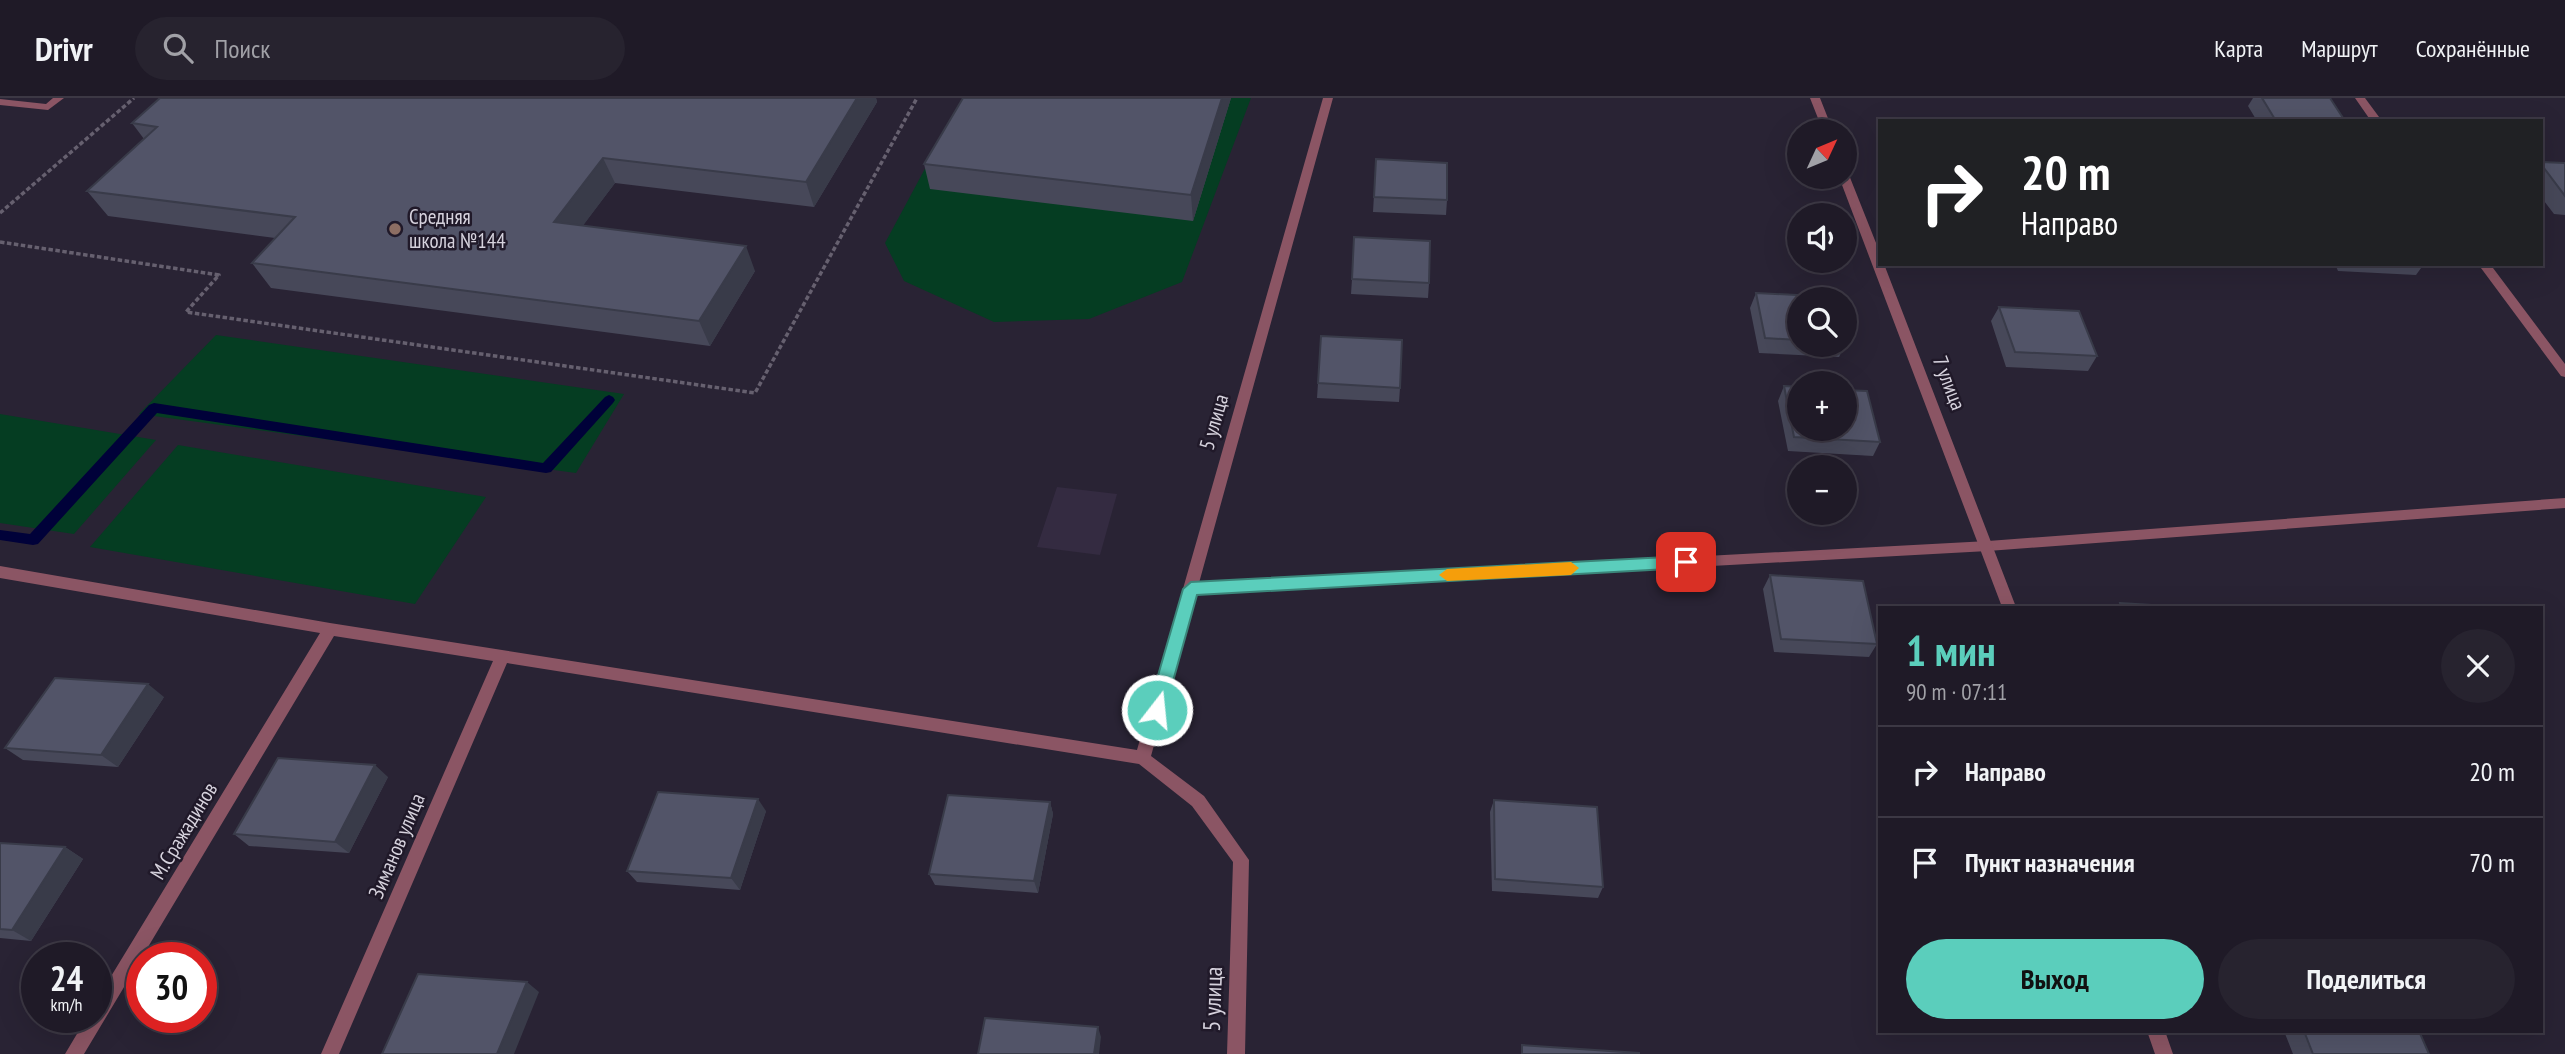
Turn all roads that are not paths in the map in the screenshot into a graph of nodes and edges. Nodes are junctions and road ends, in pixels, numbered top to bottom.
1 (59, 98) edge
2 (1328, 98) edge
3 (1815, 98) edge
4 (2360, 98) edge
5 (0, 102) edge
6 (1823, 119) edge
7 (2376, 119) edge
8 (1849, 189) edge
9 (1878, 263) edge
10 (1879, 266) edge
11 (2485, 266) edge
12 (2565, 373) edge
13 (2565, 503) edge
14 (1988, 546) junction
15 (0, 572) edge
16 (1191, 589) junction
17 (2009, 606) edge
18 (330, 629) junction
19 (503, 656) junction
20 (1143, 758) junction
21 (2157, 1033) edge
22 (74, 1054) edge
23 (330, 1054) edge
24 (1236, 1054) edge
25 (2164, 1054) edge

1 - 5 street
2 - 16 street, 5 улица
3 - 6 street
4 - 7 street
8 - 9 street, 7 улица
10 - 14 street, 7 улица
11 - 12 street
13 - 14 street
14 - 16 street
14 - 17 street, 7 улица
15 - 18 street
16 - 20 street, 5 улица
18 - 19 street
18 - 22 street, М.Сражадинов
19 - 20 street
19 - 23 street, Зиманов улица
20 - 24 street, 5 улица
21 - 25 street

